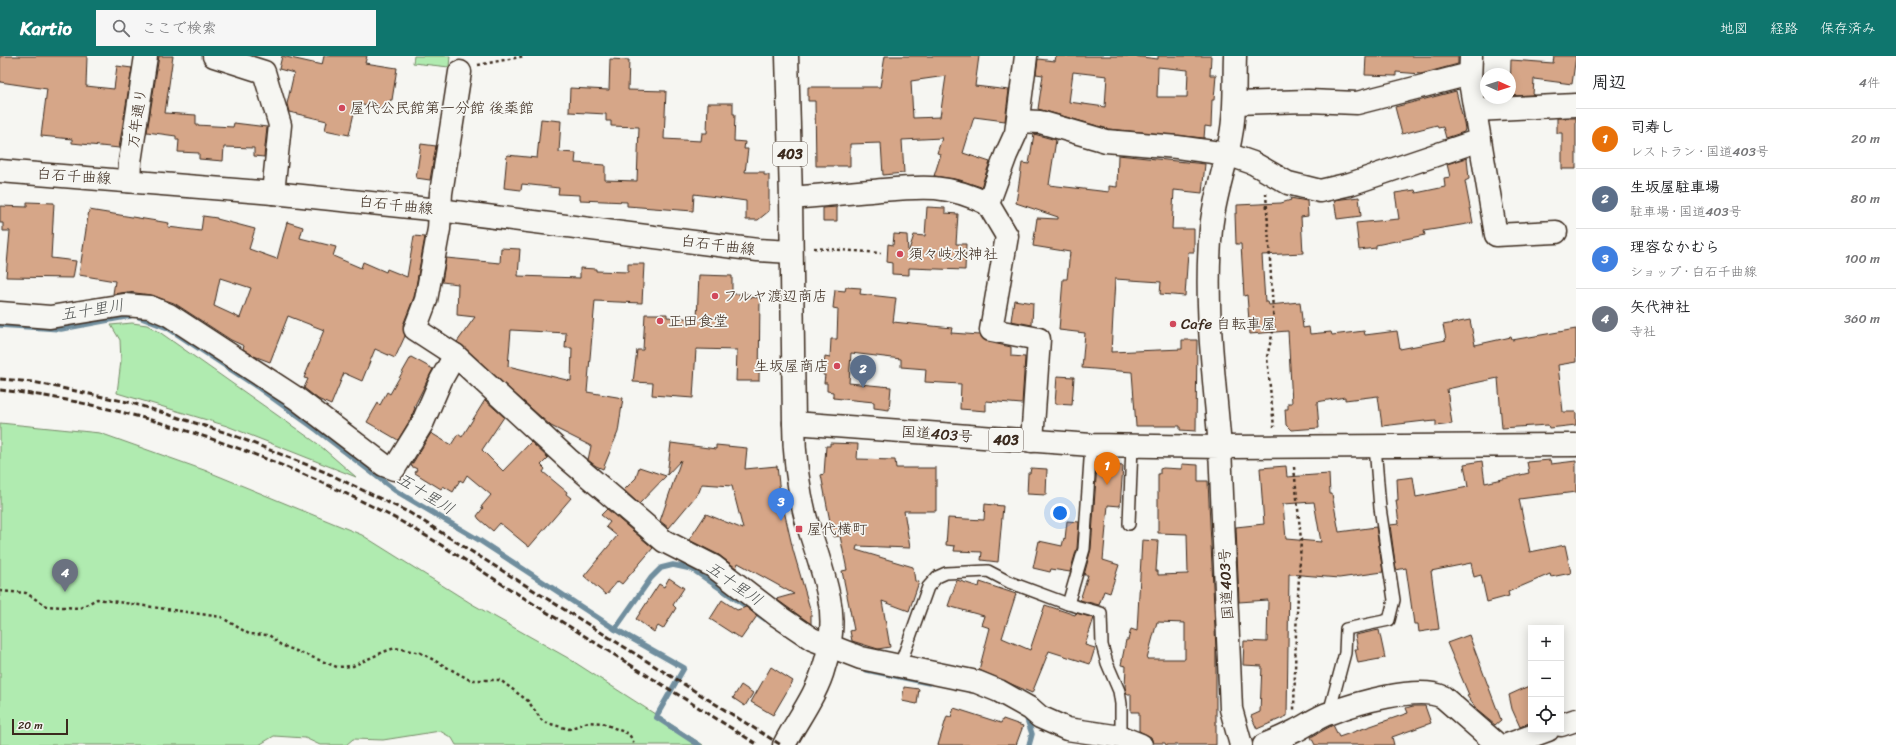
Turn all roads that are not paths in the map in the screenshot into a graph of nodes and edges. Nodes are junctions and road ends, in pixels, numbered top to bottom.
1 (146, 56) edge
2 (214, 56) edge
3 (787, 56) edge
4 (1026, 56) edge
5 (1235, 56) edge
6 (1471, 65) edge
7 (466, 70) road end
8 (1235, 103) junction
9 (1576, 105) edge
10 (1476, 110) junction
11 (1018, 121) junction
12 (1480, 140) junction
13 (1227, 154) junction
14 (0, 171) edge
15 (129, 181) junction
16 (273, 193) junction
17 (791, 198) junction
18 (988, 204) junction
19 (439, 210) junction
20 (1556, 232) dead end
21 (791, 252) junction
22 (0, 313) edge
23 (455, 355) junction
24 (794, 423) junction
25 (1032, 441) junction
26 (1091, 445) junction
27 (1576, 445) edge
28 (1132, 446) junction
29 (1375, 446) junction
30 (1220, 447) junction
31 (1129, 524) dead end
32 (1068, 604) junction
33 (830, 645) junction
34 (900, 665) junction
35 (1329, 713) junction
36 (1576, 720) edge
37 (1564, 724) edge
38 (1540, 733) edge
39 (1121, 737) junction
40 (1097, 740) edge
41 (784, 745) edge
42 (1141, 745) edge
43 (1241, 745) edge
44 (1264, 745) edge
45 (1498, 745) edge
46 (1507, 745) edge

1 - 15 main road, 万年通り
2 - 16 main road
3 - 17 main road, 403
4 - 11 main road
5 - 8 main road
6 - 8 main road
6 - 10 main road
7 - 19 main road
8 - 13 main road
9 - 10 main road
10 - 12 main road
11 - 13 main road
11 - 18 main road
12 - 13 main road
12 - 20 main road
13 - 30 main road
14 - 15 main road, 白石千曲線
15 - 16 main road, 白石千曲線
16 - 19 main road, 白石千曲線
17 - 18 main road
17 - 21 main road, 403
18 - 25 main road
19 - 21 main road, 白石千曲線
19 - 23 main road
21 - 24 main road, 403
22 - 23 main road
23 - 33 main road
24 - 25 main road, 国道403号 / 403
24 - 33 main road
25 - 26 main road, 国道403号 / 403
26 - 28 main road, 国道403号 / 403
26 - 32 lane
27 - 29 main road
28 - 30 main road, 国道403号 / 403
28 - 31 lane
29 - 30 main road
29 - 35 lane
30 - 43 main road, 国道403号
32 - 34 lane
32 - 39 lane
33 - 34 main road
33 - 41 main road
34 - 40 main road
35 - 44 main road
35 - 45 main road
36 - 37 main road
38 - 46 main road
39 - 40 main road
39 - 42 main road

